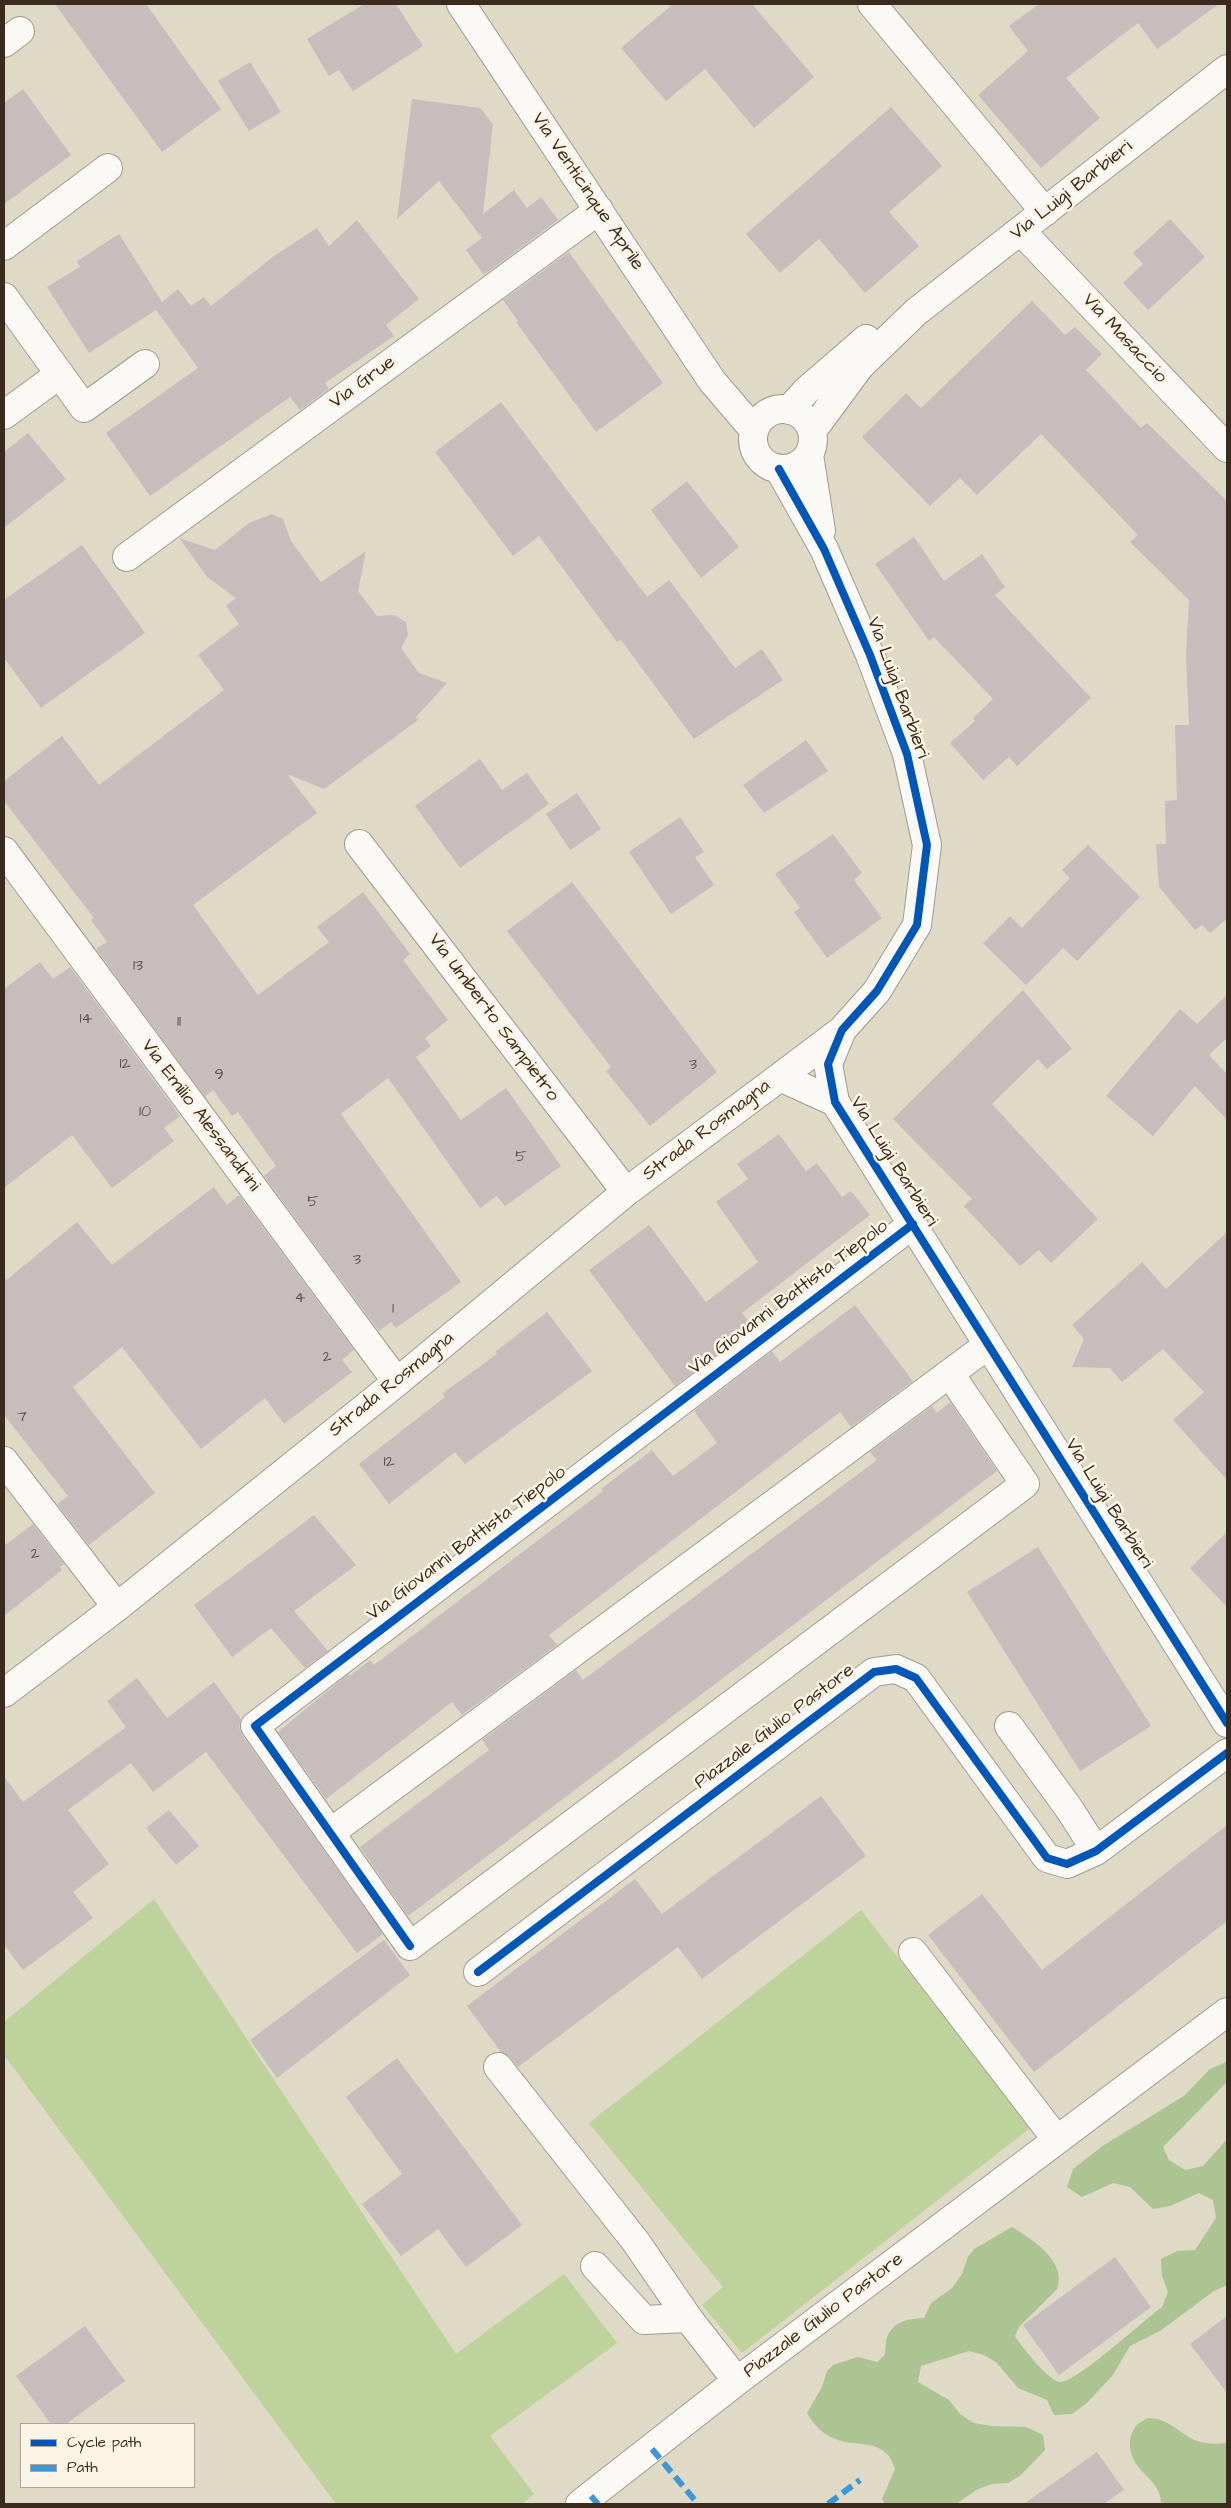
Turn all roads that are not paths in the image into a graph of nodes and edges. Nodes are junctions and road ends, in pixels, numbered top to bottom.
1 (461, 4) edge
2 (872, 4) edge
3 (1227, 70) edge
4 (108, 168) dead end
5 (599, 210) junction
6 (1045, 212) junction
7 (1021, 231) junction
8 (4, 246) edge
9 (4, 297) edge
10 (916, 312) junction
11 (145, 364) dead end
12 (60, 374) junction
13 (4, 415) edge
14 (771, 418) junction
15 (810, 443) junction
16 (1227, 448) edge
17 (779, 469) junction
18 (824, 549) junction
19 (127, 557) dead end
20 (359, 844) dead end
21 (4, 851) edge
22 (842, 1030) junction
23 (780, 1077) junction
24 (835, 1102) junction
25 (626, 1192) junction
26 (913, 1224) junction
27 (988, 1345) junction
28 (950, 1374) junction
29 (397, 1382) junction
30 (4, 1461) edge
31 (117, 1607) junction
32 (4, 1693) edge
33 (1227, 1723) edge
34 (1009, 1726) dead end
35 (1227, 1753) edge
36 (330, 1833) junction
37 (1096, 1851) junction
38 (913, 1952) dead end
39 (478, 1972) dead end
40 (1227, 2012) edge
41 (498, 2067) dead end
42 (1057, 2140) junction
43 (595, 2266) dead end
44 (688, 2318) junction
45 (737, 2381) junction
46 (580, 2504) edge

1 - 5 street, Via Venticinque Aprile
2 - 6 street
3 - 6 street, Via Luigi Barbieri
4 - 8 street
5 - 14 street, Via Venticinque Aprile
5 - 19 street, Via Grue
6 - 7 street, Via Luigi Barbieri
7 - 10 street, Via Luigi Barbieri
7 - 16 street, Via Masaccio
9 - 12 street
10 - 14 street, Via Luigi Barbieri
10 - 15 street, Via Luigi Barbieri
11 - 12 street
12 - 13 street
14 - 15 street
14 - 17 street
15 - 17 street
15 - 18 street, Via Luigi Barbieri
17 - 18 street, Via Luigi Barbieri
18 - 22 street, Via Luigi Barbieri
20 - 25 street, Via Umberto Sampietro
21 - 29 street, Via Emilio Alessandrini
22 - 23 street, Strada Rosmagna
22 - 24 street, Via Luigi Barbieri
23 - 24 street, Strada Rosmagna
23 - 25 street, Strada Rosmagna
24 - 26 street, Via Luigi Barbieri
25 - 29 street, Strada Rosmagna
26 - 27 street, Via Luigi Barbieri
26 - 36 street, Via Giovanni Battista Tiepolo
27 - 28 street
27 - 33 street, Via Luigi Barbieri
28 - 36 street
28 - 36 street, Via Giovanni Battista Tiepolo
29 - 31 street, Strada Rosmagna
30 - 31 street
31 - 32 street, Strada Rosmagna
34 - 37 street
35 - 37 street, Piazzale Giulio Pastore
37 - 39 street, Piazzale Giulio Pastore
38 - 42 street
40 - 42 street, Piazzale Giulio Pastore
41 - 44 street, Piazzale Giulio Pastore
42 - 45 street, Piazzale Giulio Pastore
43 - 44 street
44 - 45 street, Piazzale Giulio Pastore
45 - 46 street

